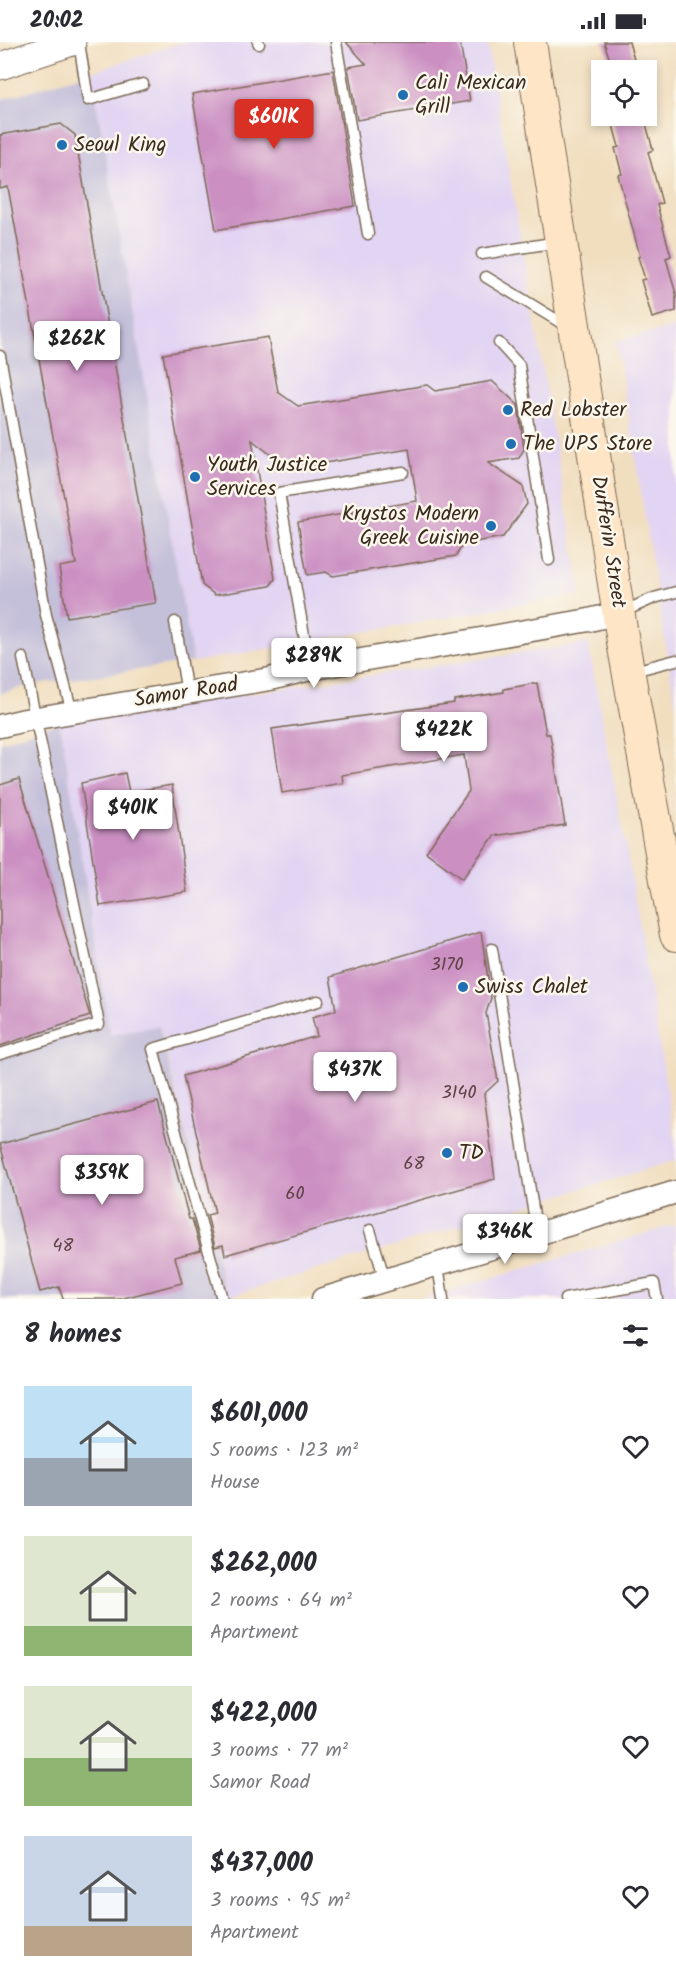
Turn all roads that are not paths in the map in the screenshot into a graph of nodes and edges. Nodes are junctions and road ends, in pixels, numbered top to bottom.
1 (72, 42) edge
2 (79, 42) edge
3 (336, 42) edge
4 (530, 42) edge
5 (0, 61) edge
6 (143, 84) dead end
7 (368, 234) dead end
8 (561, 241) junction
9 (482, 254) dead end
10 (486, 277) dead end
11 (575, 331) junction
12 (499, 343) dead end
13 (0, 357) edge
14 (2, 379) edge
15 (403, 472) dead end
16 (549, 560) dead end
17 (676, 592) edge
18 (619, 613) junction
19 (175, 622) dead end
20 (23, 658) dead end
21 (676, 660) edge
22 (310, 669) junction
23 (629, 673) junction
24 (187, 693) junction
25 (72, 712) junction
26 (36, 718) junction
27 (0, 726) edge
28 (667, 827) edge
29 (676, 934) edge
30 (492, 949) dead end
31 (318, 1001) dead end
32 (0, 1054) edge
33 (676, 1192) edge
34 (370, 1230) dead end
35 (537, 1234) junction
36 (438, 1265) junction
37 (385, 1280) junction
38 (222, 1299) edge
39 (323, 1299) edge
40 (443, 1299) edge
41 (565, 1299) edge
42 (657, 1299) edge

1 - 5 street
2 - 6 lane
3 - 7 lane
4 - 8 main road, Dufferin Street
8 - 9 lane
8 - 11 main road, Dufferin Street
10 - 11 lane
11 - 18 main road, Dufferin Street
12 - 16 lane
13 - 14 lane
14 - 25 lane
15 - 22 lane
17 - 18 lane
18 - 22 street, Samor Road
18 - 23 main road, Dufferin Street
19 - 24 lane
20 - 26 lane
21 - 23 lane
22 - 24 street, Samor Road
23 - 28 main road, Dufferin Street
24 - 25 street, Samor Road
25 - 26 street, Samor Road
26 - 27 street, Samor Road
26 - 32 lane
28 - 29 main road, Dufferin Street
30 - 35 lane
31 - 38 lane
33 - 35 street
34 - 37 lane
35 - 36 street
36 - 37 street
36 - 40 lane
37 - 39 street
41 - 42 lane

